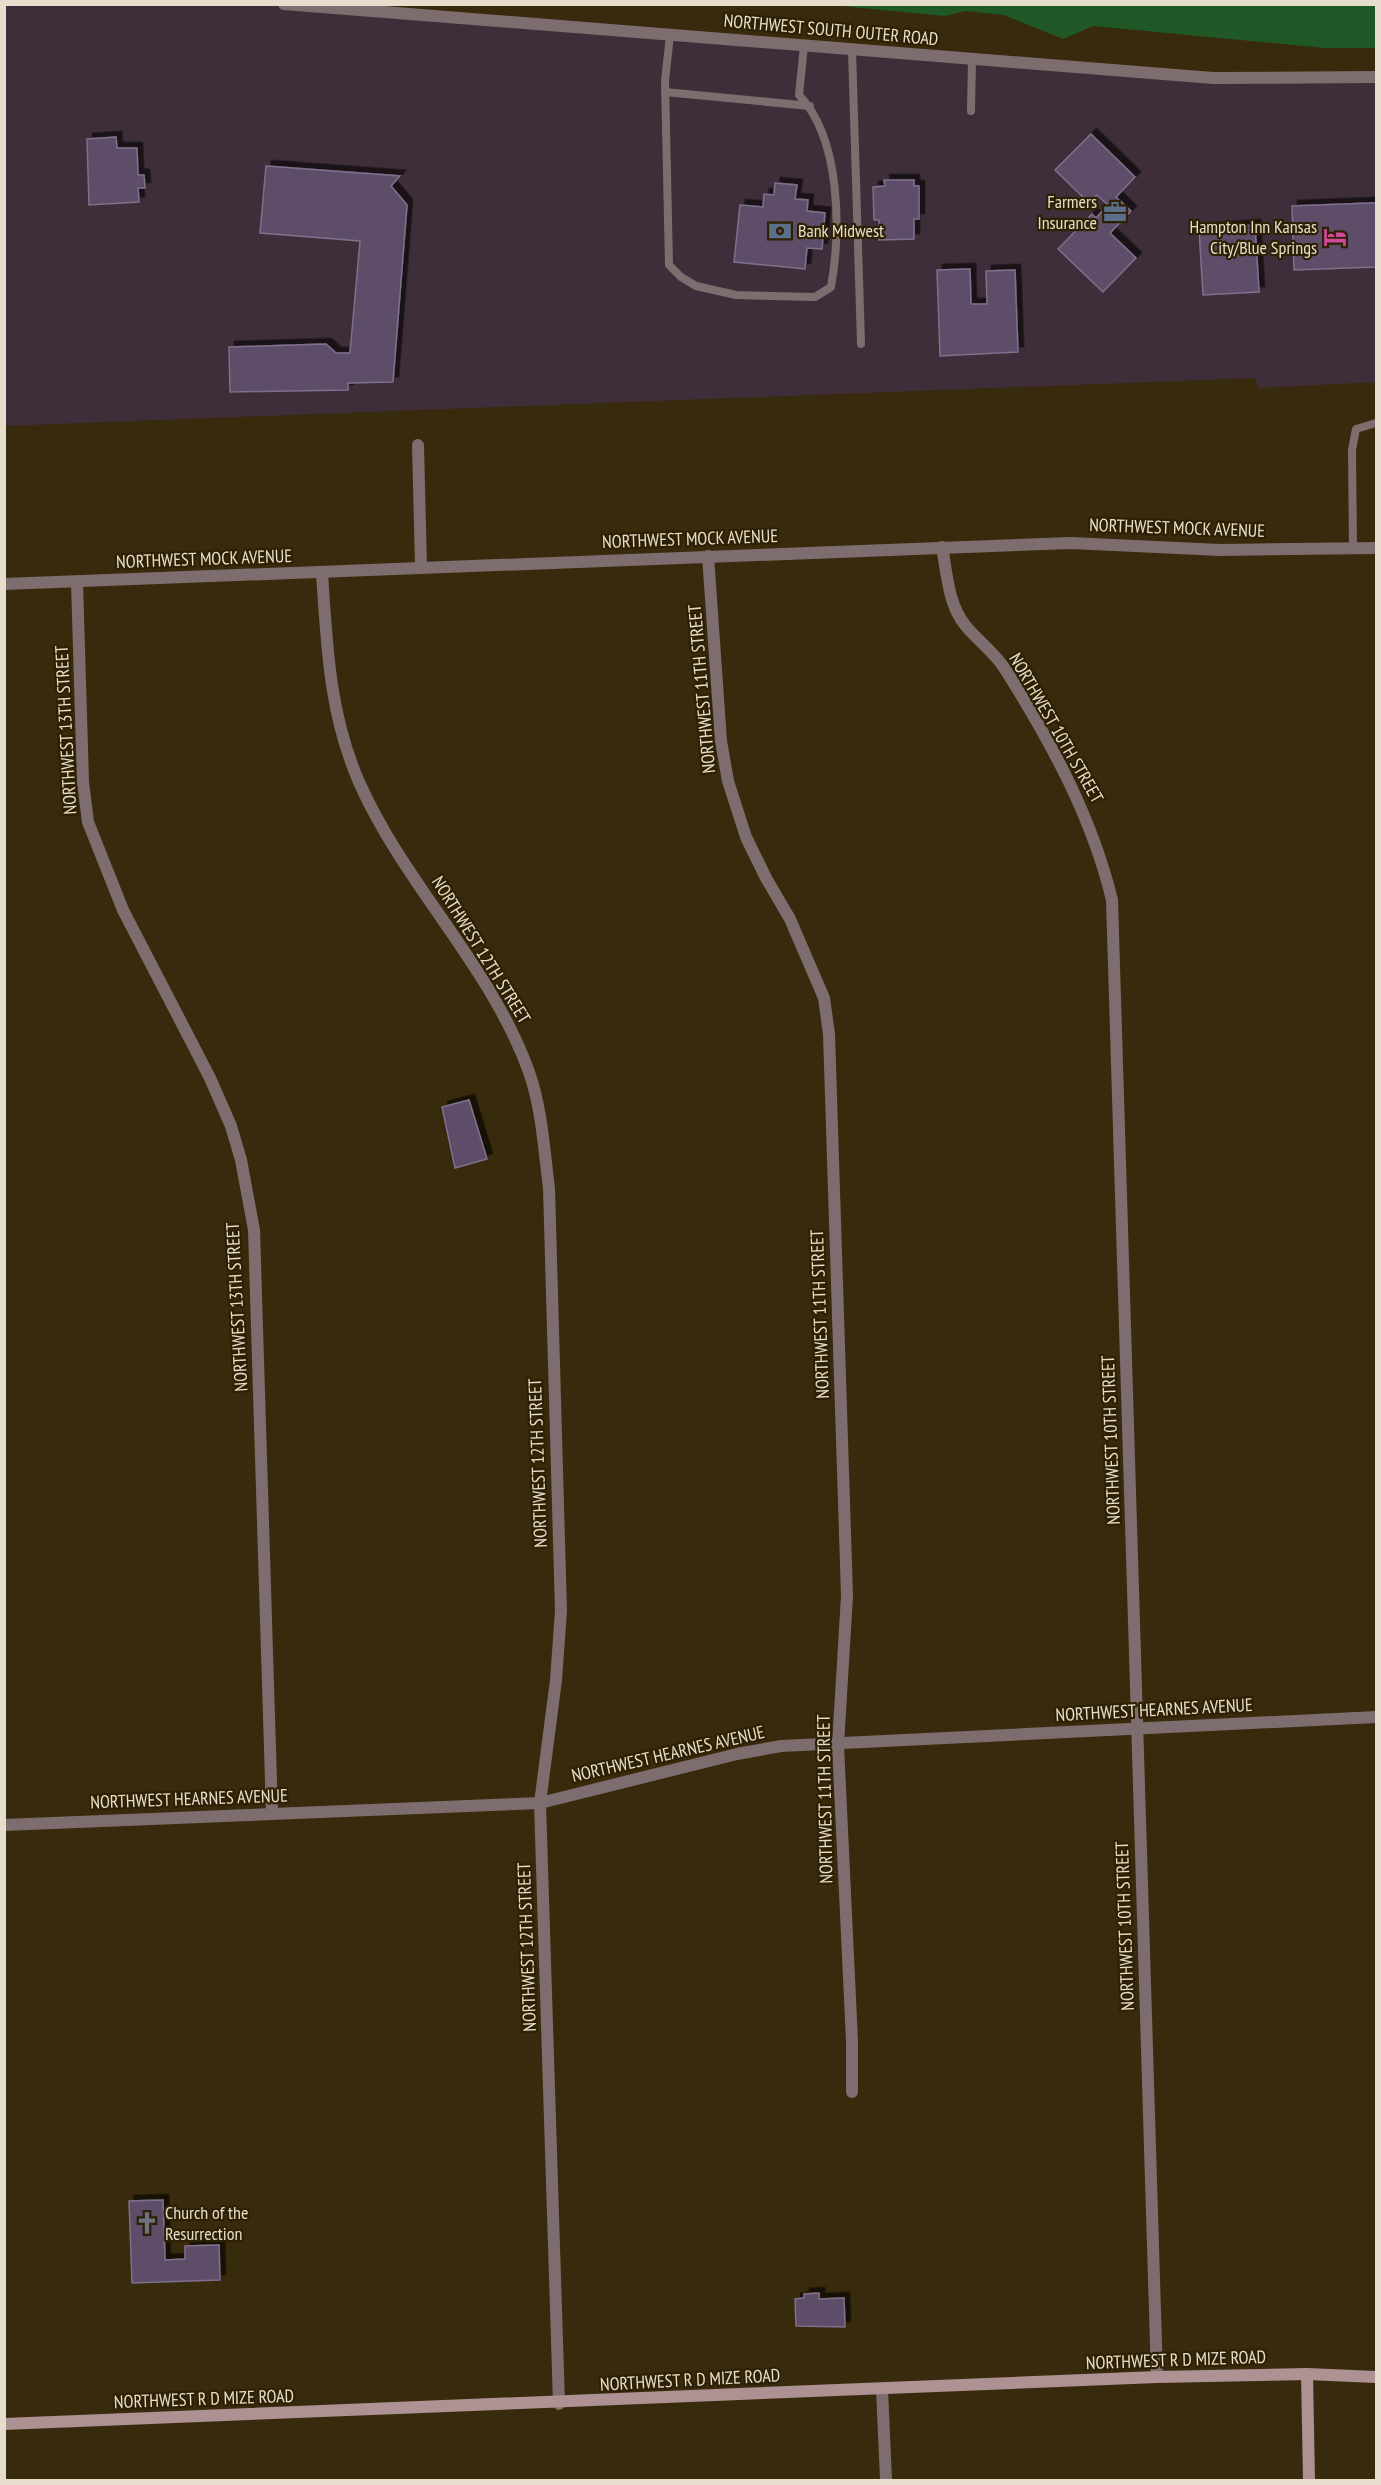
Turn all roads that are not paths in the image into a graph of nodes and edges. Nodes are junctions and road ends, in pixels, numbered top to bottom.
1 (284, 4) edge
2 (670, 35) junction
3 (804, 46) junction
4 (852, 50) junction
5 (972, 59) junction
6 (1377, 77) edge
7 (665, 92) junction
8 (810, 106) junction
9 (971, 111) dead end
10 (861, 344) dead end
11 (1377, 423) edge
12 (418, 445) dead end
13 (942, 547) junction
14 (1353, 548) junction
15 (1377, 548) edge
16 (708, 556) junction
17 (421, 566) junction
18 (322, 573) junction
19 (77, 582) junction
20 (4, 584) edge
21 (1377, 1717) edge
22 (1137, 1728) junction
23 (838, 1744) junction
24 (540, 1803) junction
25 (272, 1814) junction
26 (4, 1825) edge
27 (852, 2092) dead end
28 (1307, 2374) junction
29 (1157, 2377) junction
30 (1377, 2377) edge
31 (882, 2389) junction
32 (559, 2404) junction
33 (4, 2424) edge
34 (886, 2481) edge
35 (1309, 2481) edge

1 - 2 street, NORTHWEST SOUTH OUTER ROAD
2 - 3 street, NORTHWEST SOUTH OUTER ROAD
2 - 7 lane
3 - 4 street, NORTHWEST SOUTH OUTER ROAD
3 - 8 lane
4 - 5 street, NORTHWEST SOUTH OUTER ROAD
4 - 10 lane
5 - 6 street, NORTHWEST SOUTH OUTER ROAD
5 - 9 lane
7 - 8 lane
7 - 8 lane
11 - 14 lane
12 - 17 street
13 - 14 street, NORTHWEST MOCK AVENUE
13 - 16 street, NORTHWEST MOCK AVENUE
13 - 22 street, NORTHWEST 10TH STREET
14 - 15 street, NORTHWEST MOCK AVENUE
16 - 17 street, NORTHWEST MOCK AVENUE
16 - 23 street, NORTHWEST 11TH STREET
17 - 18 street, NORTHWEST MOCK AVENUE
18 - 19 street, NORTHWEST MOCK AVENUE
18 - 24 street, NORTHWEST 12TH STREET
19 - 20 street, NORTHWEST MOCK AVENUE
19 - 25 street, NORTHWEST 13TH STREET
21 - 22 street, NORTHWEST HEARNES AVENUE
22 - 23 street, NORTHWEST HEARNES AVENUE
22 - 29 street, NORTHWEST 10TH STREET
23 - 24 street, NORTHWEST HEARNES AVENUE
23 - 27 street, NORTHWEST 11TH STREET
24 - 25 street, NORTHWEST HEARNES AVENUE
24 - 32 street, NORTHWEST 12TH STREET
25 - 26 street, NORTHWEST HEARNES AVENUE
28 - 29 street, NORTHWEST R D MIZE ROAD
28 - 30 street, NORTHWEST R D MIZE ROAD
28 - 35 street
29 - 31 street, NORTHWEST R D MIZE ROAD
31 - 32 street, NORTHWEST R D MIZE ROAD
31 - 34 street
32 - 33 street, NORTHWEST R D MIZE ROAD

